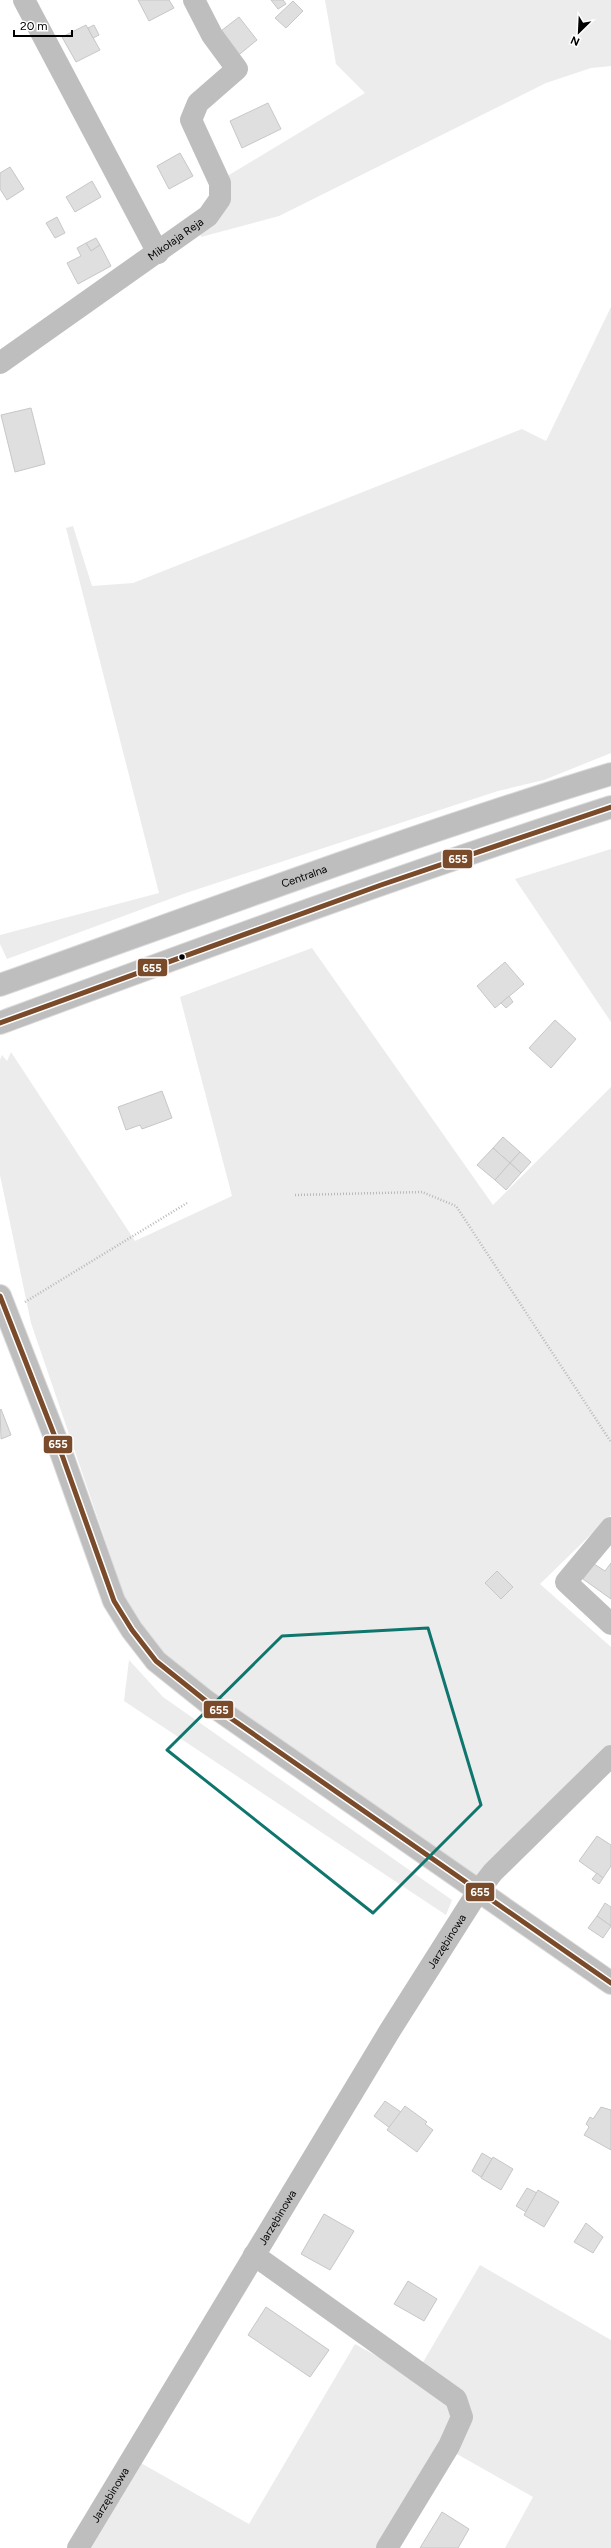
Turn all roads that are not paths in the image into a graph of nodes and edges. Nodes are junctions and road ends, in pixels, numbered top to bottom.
1 (24, 0) edge
2 (194, 0) edge
3 (158, 253) junction
4 (0, 363) edge
5 (611, 774) edge
6 (611, 807) edge
7 (4, 982) edge
8 (0, 1023) edge
9 (4, 1304) edge
10 (611, 1528) edge
11 (611, 1624) edge
12 (611, 1756) edge
13 (479, 1890) junction
14 (611, 1983) edge
15 (254, 2255) junction
16 (78, 2548) edge
17 (387, 2548) edge

1 - 3 main road
2 - 3 main road, Mikołaja Reja
3 - 4 main road, Mikołaja Reja
5 - 7 main road, Centralna
6 - 8 main road
9 - 13 main road
10 - 11 main road
12 - 13 main road, Jarzębinowa
13 - 14 main road
13 - 15 main road, Jarzębinowa
15 - 16 main road, Jarzębinowa
15 - 17 main road

